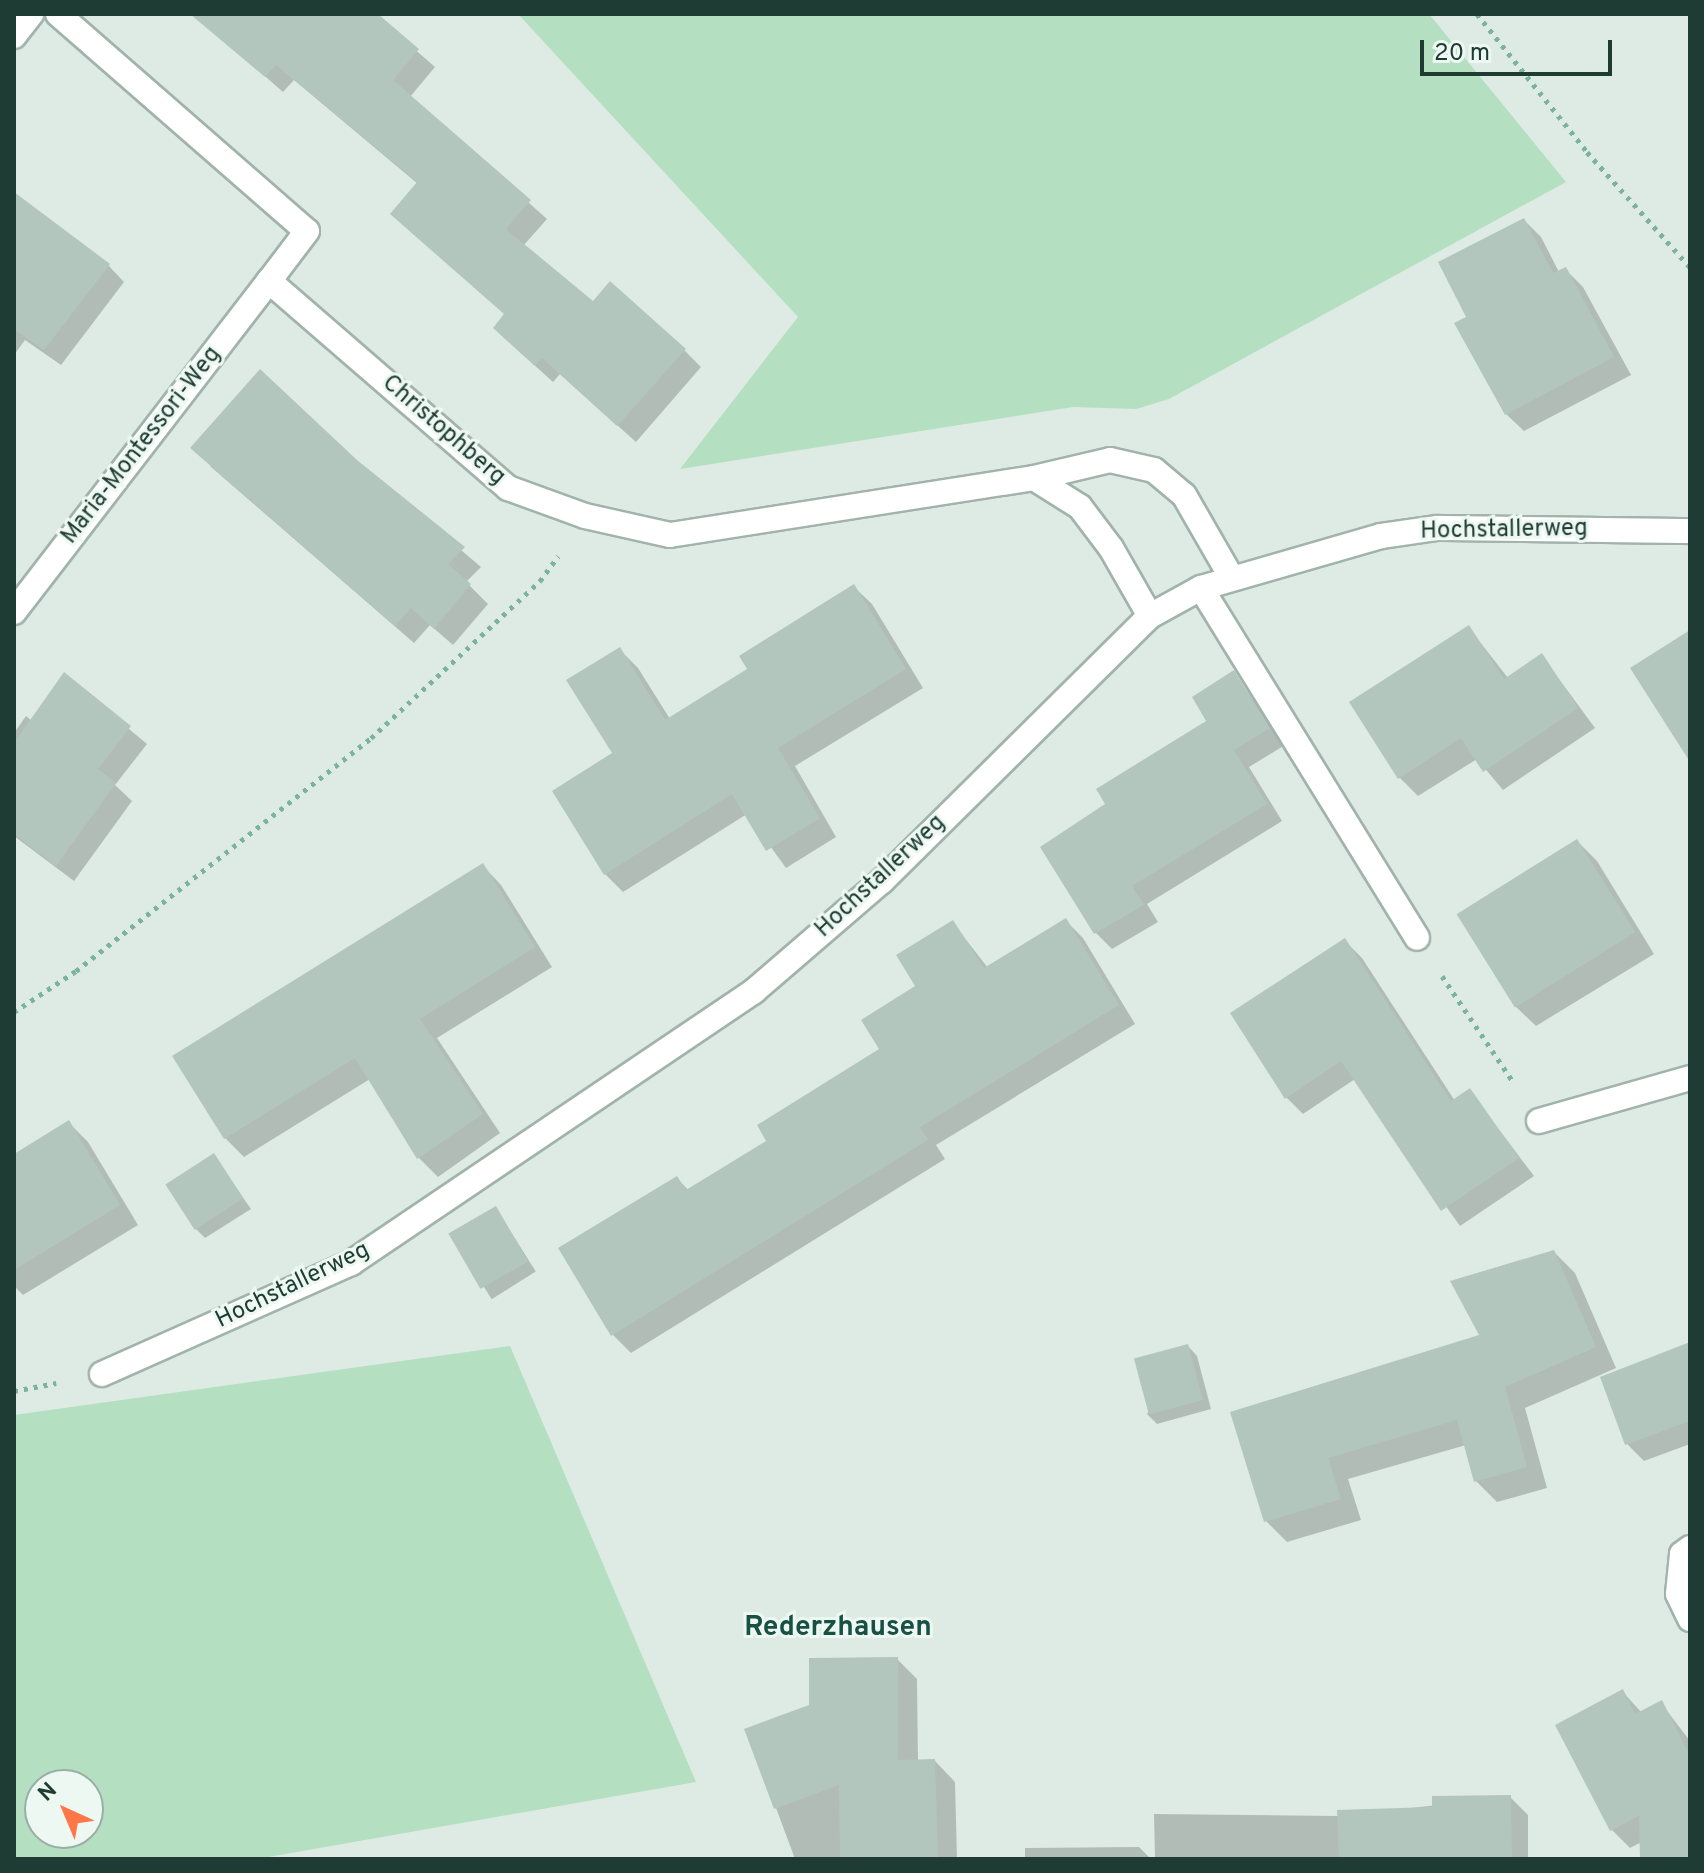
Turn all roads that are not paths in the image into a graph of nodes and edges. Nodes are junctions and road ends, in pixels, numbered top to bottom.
1 (31, 14) edge
2 (58, 14) edge
3 (14, 36) edge
4 (269, 281) junction
5 (1034, 478) junction
6 (1690, 531) edge
7 (1230, 575) junction
8 (1201, 588) junction
9 (14, 612) edge
10 (1150, 616) junction
11 (1417, 938) road end
12 (1690, 1078) edge
13 (1539, 1121) road end
14 (102, 1374) dead end
15 (1690, 1548) edge
16 (1690, 1619) edge

1 - 3 street
2 - 4 street
4 - 5 street, Christophberg
4 - 9 street, Maria-Montessori-Weg
5 - 7 street, Christophberg
5 - 10 street
6 - 7 street, Hochstallerweg
7 - 8 street, Hochstallerweg
8 - 10 street, Hochstallerweg
8 - 11 street
10 - 14 street, Hochstallerweg
12 - 13 street
15 - 16 street

